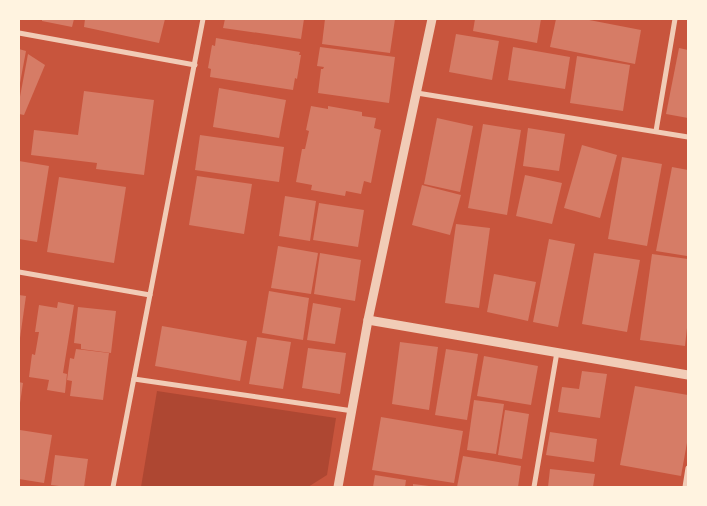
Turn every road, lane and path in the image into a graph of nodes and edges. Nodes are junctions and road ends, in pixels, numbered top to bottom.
1 (203, 19) edge
2 (432, 19) edge
3 (675, 19) edge
4 (19, 33) edge
5 (195, 64) junction
6 (417, 93) junction
7 (656, 131) junction
8 (688, 137) edge
9 (19, 272) edge
10 (150, 294) junction
11 (368, 320) junction
12 (557, 352) junction
13 (688, 375) edge
14 (134, 379) junction
15 (353, 411) junction
16 (688, 468) edge
17 (114, 487) edge
18 (338, 487) edge
19 (534, 487) edge
20 (685, 487) edge

1 - 5 street
2 - 6 street
3 - 7 street
4 - 5 street
5 - 10 street
6 - 7 street
6 - 11 street
7 - 8 street
9 - 10 street
10 - 14 street
11 - 12 street
11 - 15 street
12 - 13 street
12 - 19 street
14 - 15 street
14 - 17 street
15 - 18 street
16 - 20 street

